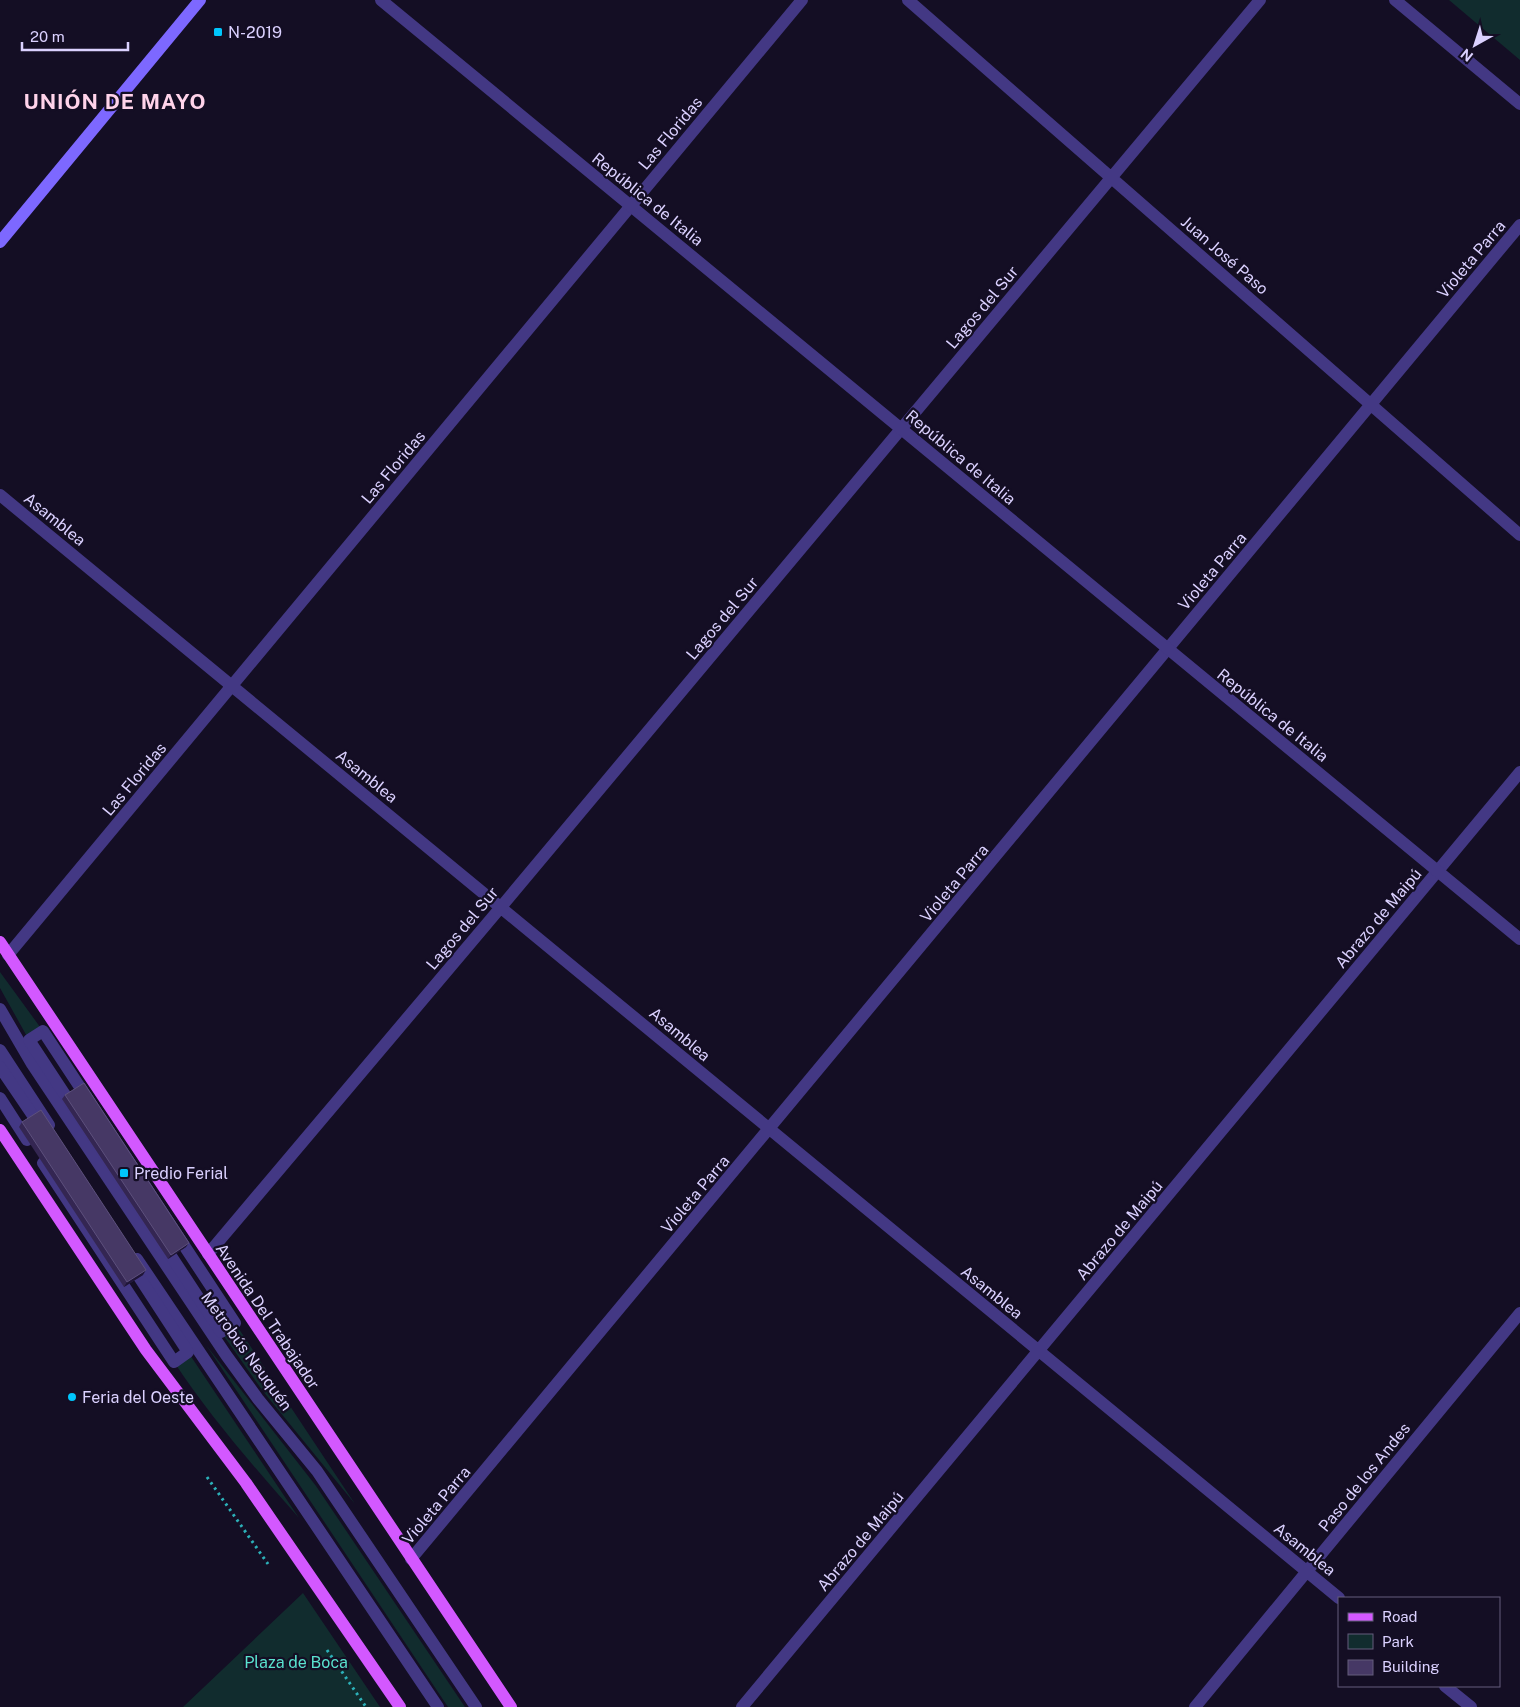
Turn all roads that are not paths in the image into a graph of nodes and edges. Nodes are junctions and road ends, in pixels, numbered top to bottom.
1 (200, 0) edge
2 (381, 0) edge
3 (802, 0) edge
4 (908, 0) edge
5 (1260, 0) edge
6 (1395, 0) edge
7 (1520, 104) edge
8 (1111, 177) junction
9 (631, 206) junction
10 (1520, 225) edge
11 (0, 242) edge
12 (1371, 405) junction
13 (901, 429) junction
14 (0, 495) edge
15 (1520, 535) edge
16 (1168, 650) junction
17 (232, 686) junction
18 (1520, 772) edge
19 (1438, 871) junction
20 (501, 908) junction
21 (1520, 939) edge
22 (0, 942) edge
23 (8, 955) junction
24 (0, 1009) edge
25 (0, 1050) edge
26 (0, 1067) edge
27 (0, 1098) edge
28 (0, 1130) edge
29 (770, 1130) junction
30 (208, 1254) junction
31 (1520, 1313) edge
32 (221, 1332) joint
33 (1039, 1352) junction
34 (411, 1560) junction
35 (1307, 1572) junction
36 (1338, 1597) edge
37 (1446, 1687) edge
38 (400, 1707) edge
39 (438, 1707) edge
40 (476, 1707) edge
41 (511, 1707) edge
42 (742, 1707) edge
43 (1195, 1707) edge
44 (1471, 1707) edge

1 - 11 main road
2 - 9 street, República de Italia
3 - 9 street, Las Floridas
4 - 8 street, Juan José Paso
5 - 8 street, Lagos del Sur
6 - 7 street
8 - 12 street, Juan José Paso
8 - 13 street, Lagos del Sur
9 - 13 street, República de Italia
9 - 17 street, Las Floridas
10 - 12 street, Violeta Parra
12 - 15 street, Juan José Paso
12 - 16 street, Violeta Parra
13 - 16 street, República de Italia
13 - 20 street, Lagos del Sur
14 - 17 street, Asamblea
16 - 19 street, República de Italia
16 - 29 street, Violeta Parra
17 - 20 street, Asamblea
17 - 23 street, Las Floridas
18 - 19 street, Abrazo de Maipú
19 - 21 street, República de Italia
19 - 33 street, Abrazo de Maipú
20 - 29 street, Asamblea
20 - 30 street, Lagos del Sur
22 - 23 main road, Avenida Del Trabajador
23 - 30 main road, Avenida Del Trabajador
24 - 40 street, Metrobús Neuquén
25 - 26 street
27 - 39 street
28 - 38 main road
29 - 33 street, Asamblea
29 - 34 street, Violeta Parra
30 - 34 main road, Avenida Del Trabajador
31 - 35 street, Paso de los Andes
32 - 32 street
33 - 35 street, Asamblea
33 - 42 street, Abrazo de Maipú
34 - 41 main road, Avenida Del Trabajador
35 - 36 street, Asamblea
35 - 43 street, Paso de los Andes
37 - 44 street

